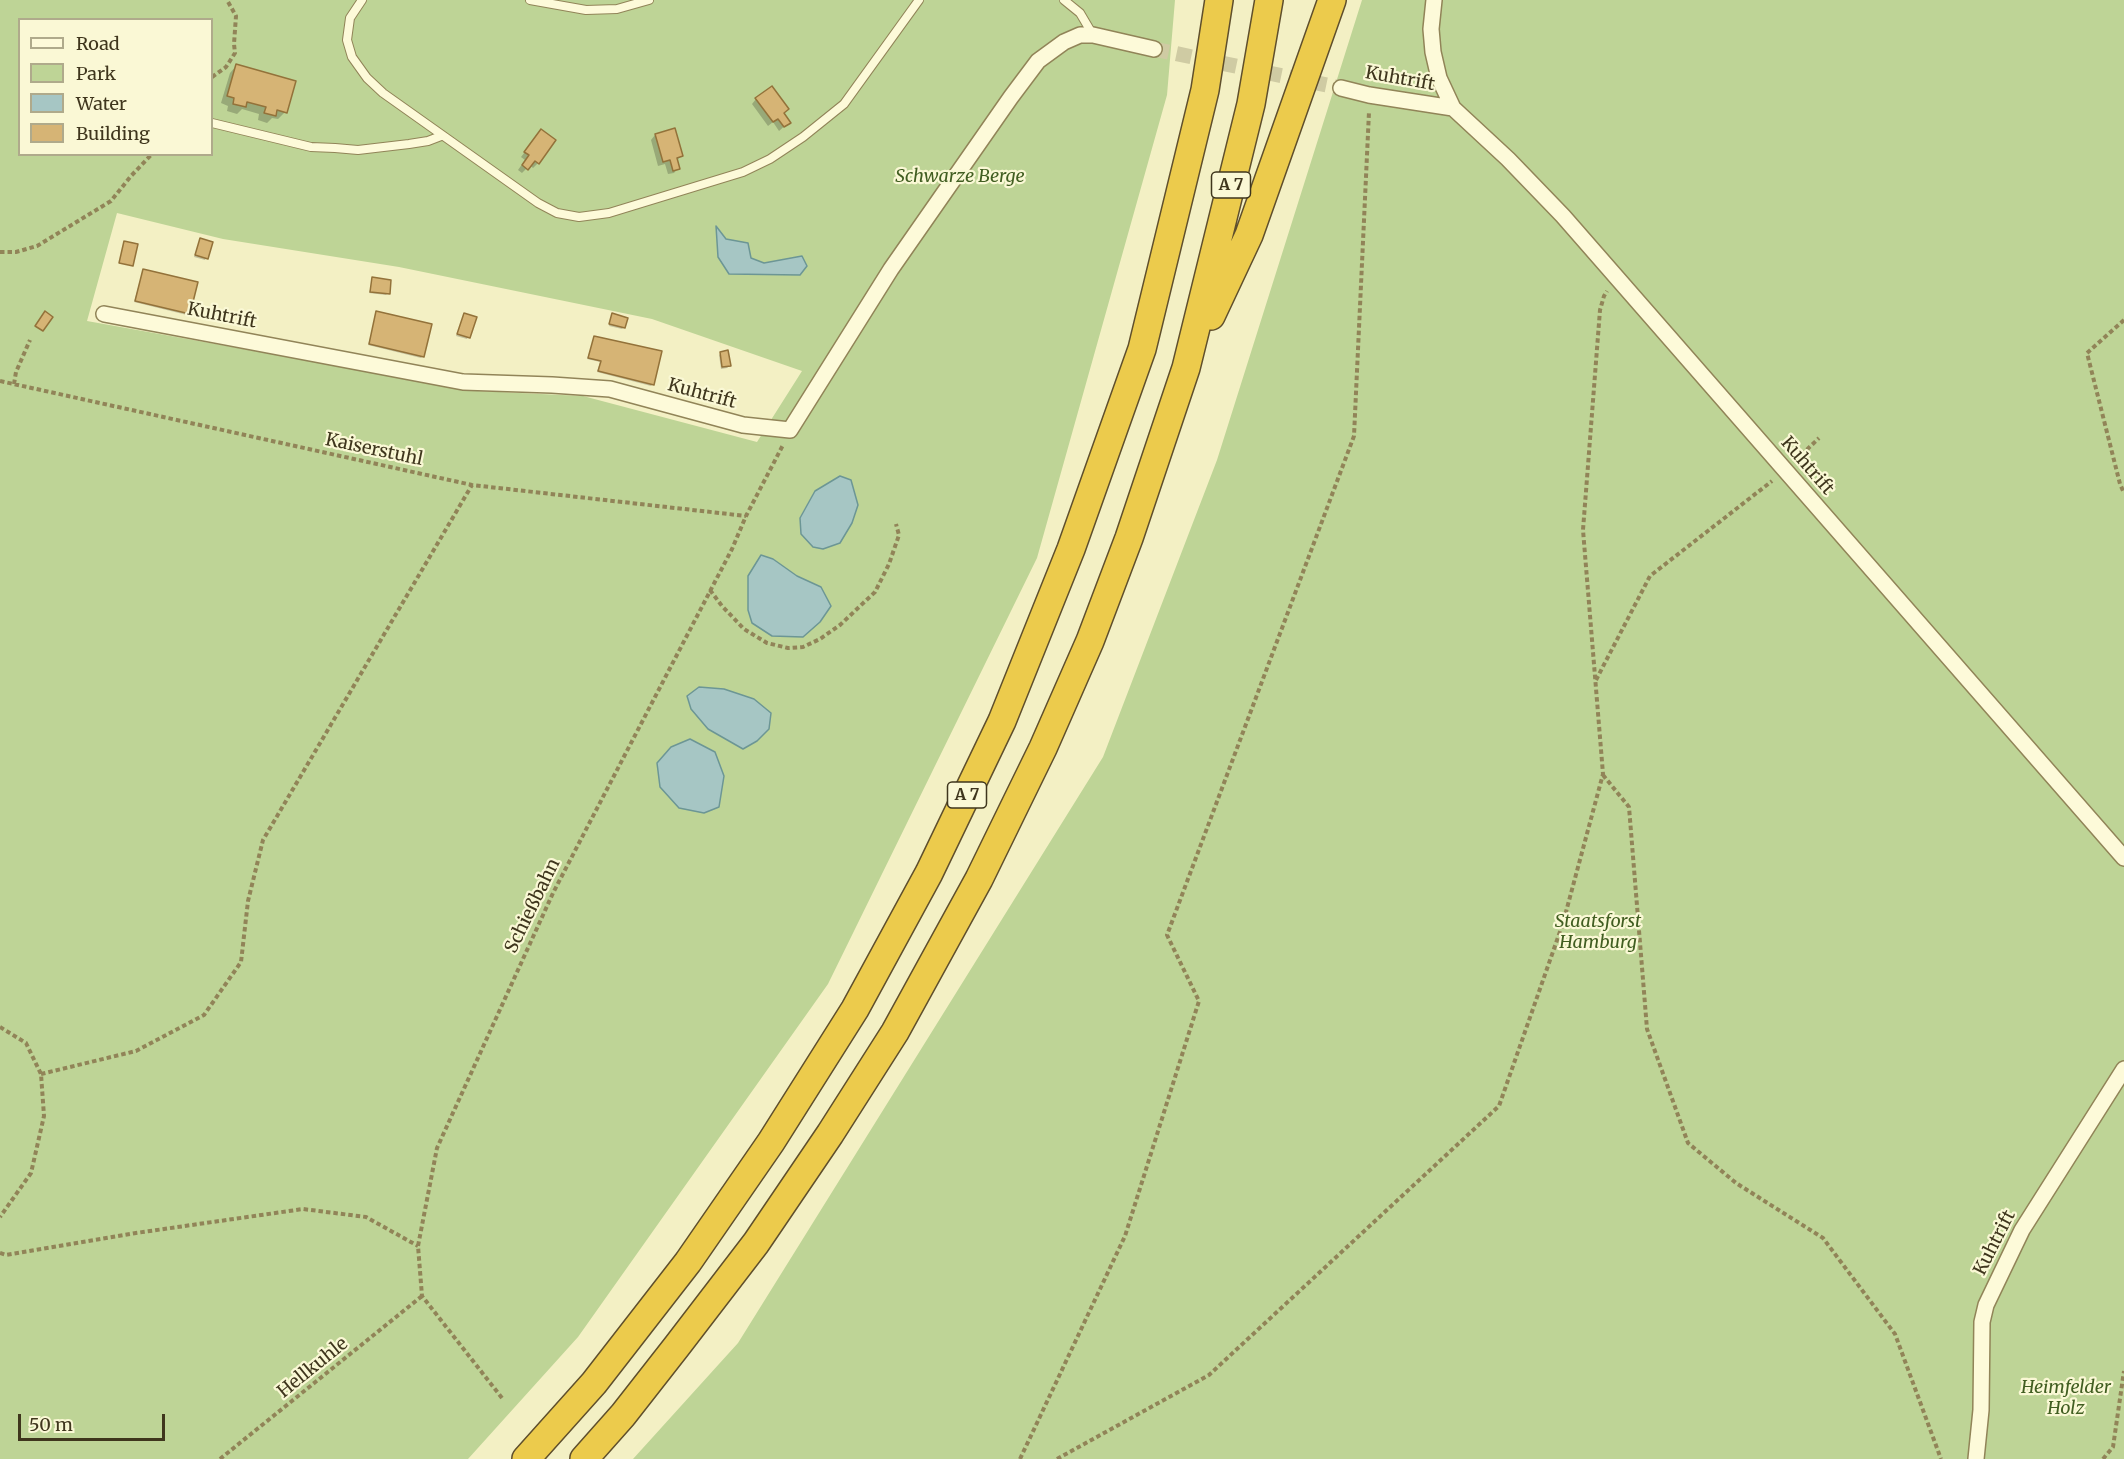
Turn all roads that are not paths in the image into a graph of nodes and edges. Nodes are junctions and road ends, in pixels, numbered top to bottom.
1 (362, 0) edge
2 (530, 0) edge
3 (649, 0) edge
4 (919, 0) edge
5 (1064, 0) edge
6 (1219, 0) edge
7 (1269, 0) edge
8 (1332, 0) edge
9 (1434, 0) edge
10 (1093, 35) junction
11 (1154, 49) tunnel mouth
12 (1341, 88) tunnel mouth
13 (1453, 108) junction
14 (213, 123) edge
15 (441, 136) junction
16 (104, 314) dead end
17 (1186, 368) junction
18 (2124, 858) edge
19 (2124, 1069) edge
20 (526, 1459) edge
21 (584, 1459) edge
22 (1976, 1459) edge

1 - 15 lane
2 - 3 lane
4 - 15 lane
5 - 10 lane
6 - 20 highway, A 7
7 - 17 highway, A 7
8 - 17 highway
9 - 13 street, Kuhtrift
10 - 11 street
10 - 16 street, Kuhtrift
12 - 13 street, Kuhtrift
13 - 18 street, Kuhtrift
14 - 15 lane
17 - 21 highway, A 7
19 - 22 street, Kuhtrift

